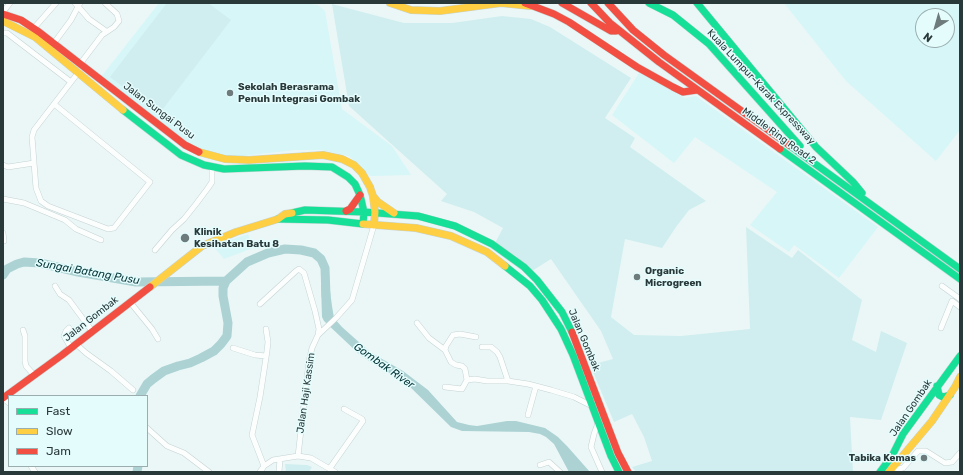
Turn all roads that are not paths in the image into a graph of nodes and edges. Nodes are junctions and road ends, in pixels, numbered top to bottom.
1 (10, 3) edge
2 (56, 3) edge
3 (105, 3) edge
4 (390, 3) edge
5 (525, 3) edge
6 (562, 3) edge
7 (591, 3) edge
8 (608, 3) edge
9 (649, 3) edge
10 (697, 3) edge
11 (78, 4) edge
12 (538, 7) junction
13 (3, 13) edge
14 (3, 21) edge
15 (34, 28) junction
16 (106, 31) junction
17 (3, 32) edge
18 (620, 32) junction
19 (54, 43) junction
20 (80, 64) junction
21 (78, 73) junction
22 (71, 82) junction
23 (697, 90) junction
24 (54, 104) junction
25 (34, 163) junction
26 (3, 165) edge
27 (212, 167) junction
28 (834, 177) junction
29 (360, 195) junction
30 (373, 196) junction
31 (3, 199) edge
32 (869, 202) junction
33 (346, 211) junction
34 (364, 212) junction
35 (375, 212) junction
36 (396, 214) junction
37 (278, 219) junction
38 (363, 224) junction
39 (374, 225) junction
40 (3, 233) edge
41 (4, 240) edge
42 (101, 240) dead end
43 (155, 250) dead end
44 (960, 269) edge
45 (960, 279) edge
46 (55, 286) dead end
47 (942, 286) dead end
48 (960, 299) edge
49 (130, 302) junction
50 (260, 304) dead end
51 (960, 307) edge
52 (417, 322) dead end
53 (69, 328) dead end
54 (941, 328) dead end
55 (266, 329) dead end
56 (22, 330) dead end
57 (92, 332) junction
58 (318, 335) junction
59 (476, 336) dead end
60 (158, 339) dead end
61 (74, 346) junction
62 (482, 347) dead end
63 (233, 348) dead end
64 (445, 350) junction
65 (266, 356) junction
66 (960, 356) edge
67 (34, 375) junction
68 (960, 377) edge
69 (467, 380) junction
70 (508, 381) junction
71 (536, 386) junction
72 (937, 386) junction
73 (445, 387) dead end
74 (133, 390) dead end
75 (950, 395) junction
76 (3, 398) edge
77 (593, 406) junction
78 (344, 409) dead end
79 (920, 410) junction
80 (528, 415) dead end
81 (934, 418) junction
82 (598, 422) junction
83 (148, 429) edge
84 (960, 453) edge
85 (298, 456) junction
86 (280, 459) junction
87 (540, 465) dead end
88 (264, 466) junction
89 (330, 468) junction
90 (209, 472) edge
91 (260, 472) edge
92 (279, 472) edge
93 (335, 472) edge
94 (560, 472) edge
95 (602, 472) edge
96 (619, 472) edge
97 (628, 472) edge
98 (880, 472) edge
99 (890, 472) edge

1 - 13 street
2 - 15 street
3 - 16 street
4 - 12 main road
5 - 12 main road
6 - 18 main road
7 - 18 main road, Middle Ring Road 2
8 - 28 main road, Middle Ring Road 2
9 - 28 main road, Kuala Lumpur–Karak Expressway
10 - 32 main road
11 - 16 street
11 - 19 street
12 - 23 main road
13 - 15 main road, Jalan Sungai Pusu
14 - 21 main road, Jalan Sungai Pusu
15 - 19 main road, Jalan Sungai Pusu
16 - 20 street
17 - 22 street
18 - 23 main road, Middle Ring Road 2
19 - 20 main road, Jalan Sungai Pusu
20 - 30 main road, Jalan Sungai Pusu
21 - 22 street
21 - 27 main road, Jalan Sungai Pusu
22 - 24 street
23 - 45 main road, Middle Ring Road 2
24 - 25 street
24 - 25 street
25 - 26 street
27 - 29 main road, Jalan Sungai Pusu
27 - 43 street
28 - 32 main road, Middle Ring Road 2
29 - 33 main road
29 - 34 main road, Jalan Sungai Pusu
30 - 35 main road, Jalan Sungai Pusu
30 - 36 main road
31 - 42 street
32 - 44 main road, Middle Ring Road 2
33 - 34 main road, Jalan Gombak
33 - 37 main road, Jalan Gombak
34 - 35 main road, Jalan Gombak
34 - 38 main road, Jalan Sungai Pusu
35 - 36 main road, Jalan Gombak
35 - 39 main road, Jalan Sungai Pusu
36 - 97 main road, Jalan Gombak
37 - 38 main road, Jalan Gombak
37 - 49 main road, Jalan Gombak
38 - 39 main road, Jalan Gombak
39 - 58 street
39 - 77 main road, Jalan Gombak
40 - 41 street
46 - 57 street
47 - 48 street
49 - 57 main road, Jalan Gombak
49 - 60 street
50 - 58 street, Jalan Haji Kassim
51 - 54 street
52 - 64 street
53 - 61 street
55 - 65 street
56 - 67 street
57 - 61 main road, Jalan Gombak
58 - 85 street, Jalan Haji Kassim
59 - 64 street
61 - 67 main road, Jalan Gombak
61 - 74 street
62 - 70 street
63 - 65 street
64 - 69 street
65 - 88 street
66 - 72 main road, Jalan Gombak
67 - 76 main road, Jalan Gombak
68 - 75 main road, Jalan Gombak
69 - 70 street
69 - 73 street
70 - 71 street
71 - 77 street
71 - 80 street
72 - 75 main road
72 - 79 main road, Jalan Gombak
75 - 81 main road, Jalan Gombak
77 - 82 main road, Jalan Gombak
78 - 89 street
79 - 81 main road
79 - 98 main road, Jalan Gombak
81 - 99 main road, Jalan Gombak
82 - 95 street
82 - 96 main road, Jalan Gombak
83 - 90 street
84 - 99 street
85 - 86 street
85 - 89 street
86 - 88 street
86 - 92 street
87 - 94 street
88 - 91 street
89 - 93 street

